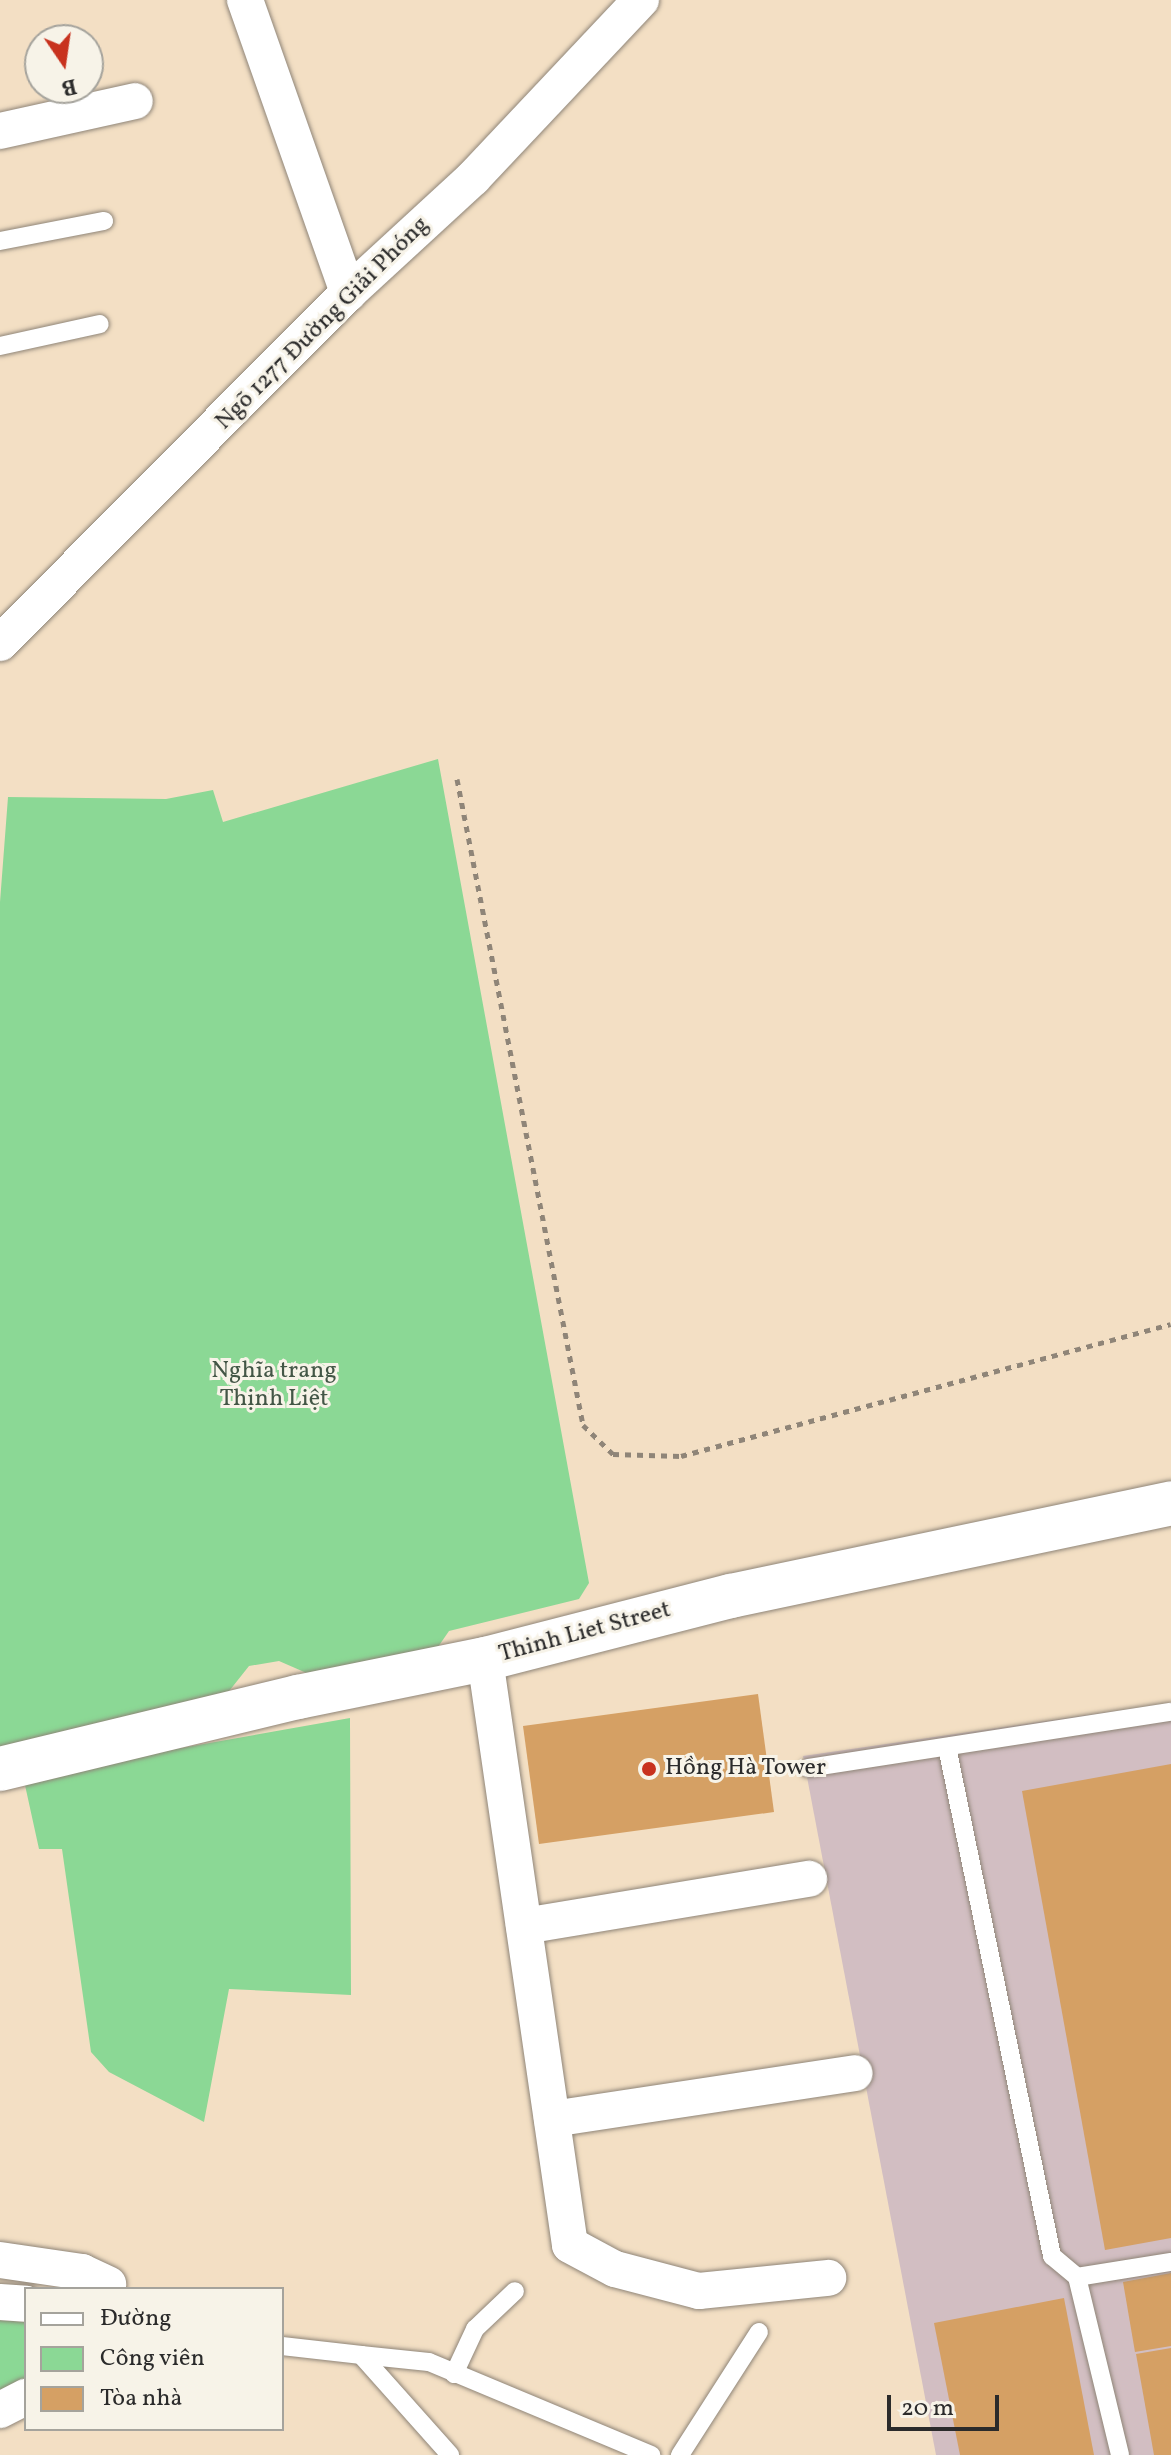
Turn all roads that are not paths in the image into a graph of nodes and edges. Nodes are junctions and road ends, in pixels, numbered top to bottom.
1 (245, 0) edge
2 (638, 1) edge
3 (135, 101) dead end
4 (0, 131) edge
5 (104, 221) dead end
6 (0, 241) edge
7 (348, 293) junction
8 (100, 324) dead end
9 (0, 346) edge
10 (2, 634) edge
11 (1171, 1503) edge
12 (485, 1659) junction
13 (1171, 1712) edge
14 (947, 1747) junction
15 (808, 1768) dead end
16 (0, 1769) edge
17 (809, 1879) dead end
18 (524, 1926) junction
19 (855, 2073) dead end
20 (552, 2119) junction
21 (0, 2260) edge
22 (1171, 2262) edge
23 (1077, 2277) junction
24 (828, 2278) dead end
25 (108, 2284) dead end
26 (515, 2291) dead end
27 (0, 2302) edge
28 (24, 2304) edge
29 (759, 2332) dead end
30 (284, 2346) edge
31 (361, 2355) junction
32 (454, 2374) junction
33 (24, 2398) edge
34 (0, 2410) edge
35 (450, 2455) edge
36 (651, 2455) edge
37 (680, 2455) edge
38 (1120, 2455) edge

1 - 7 street
2 - 7 street, Ngõ 1277 Đường Giải Phóng
3 - 4 street
5 - 6 lane
7 - 10 street, Ngõ 1277 Đường Giải Phóng
8 - 9 lane
11 - 12 street, Thinh Liet Street
12 - 16 street, Thinh Liet Street
12 - 18 street
13 - 14 lane
14 - 15 lane
14 - 23 lane
17 - 18 street
18 - 20 street
19 - 20 street
20 - 24 street
21 - 25 street
22 - 23 lane
23 - 38 lane
26 - 32 lane
27 - 28 street
29 - 37 lane
30 - 31 lane
31 - 32 lane
31 - 35 lane
32 - 36 lane
33 - 34 street

